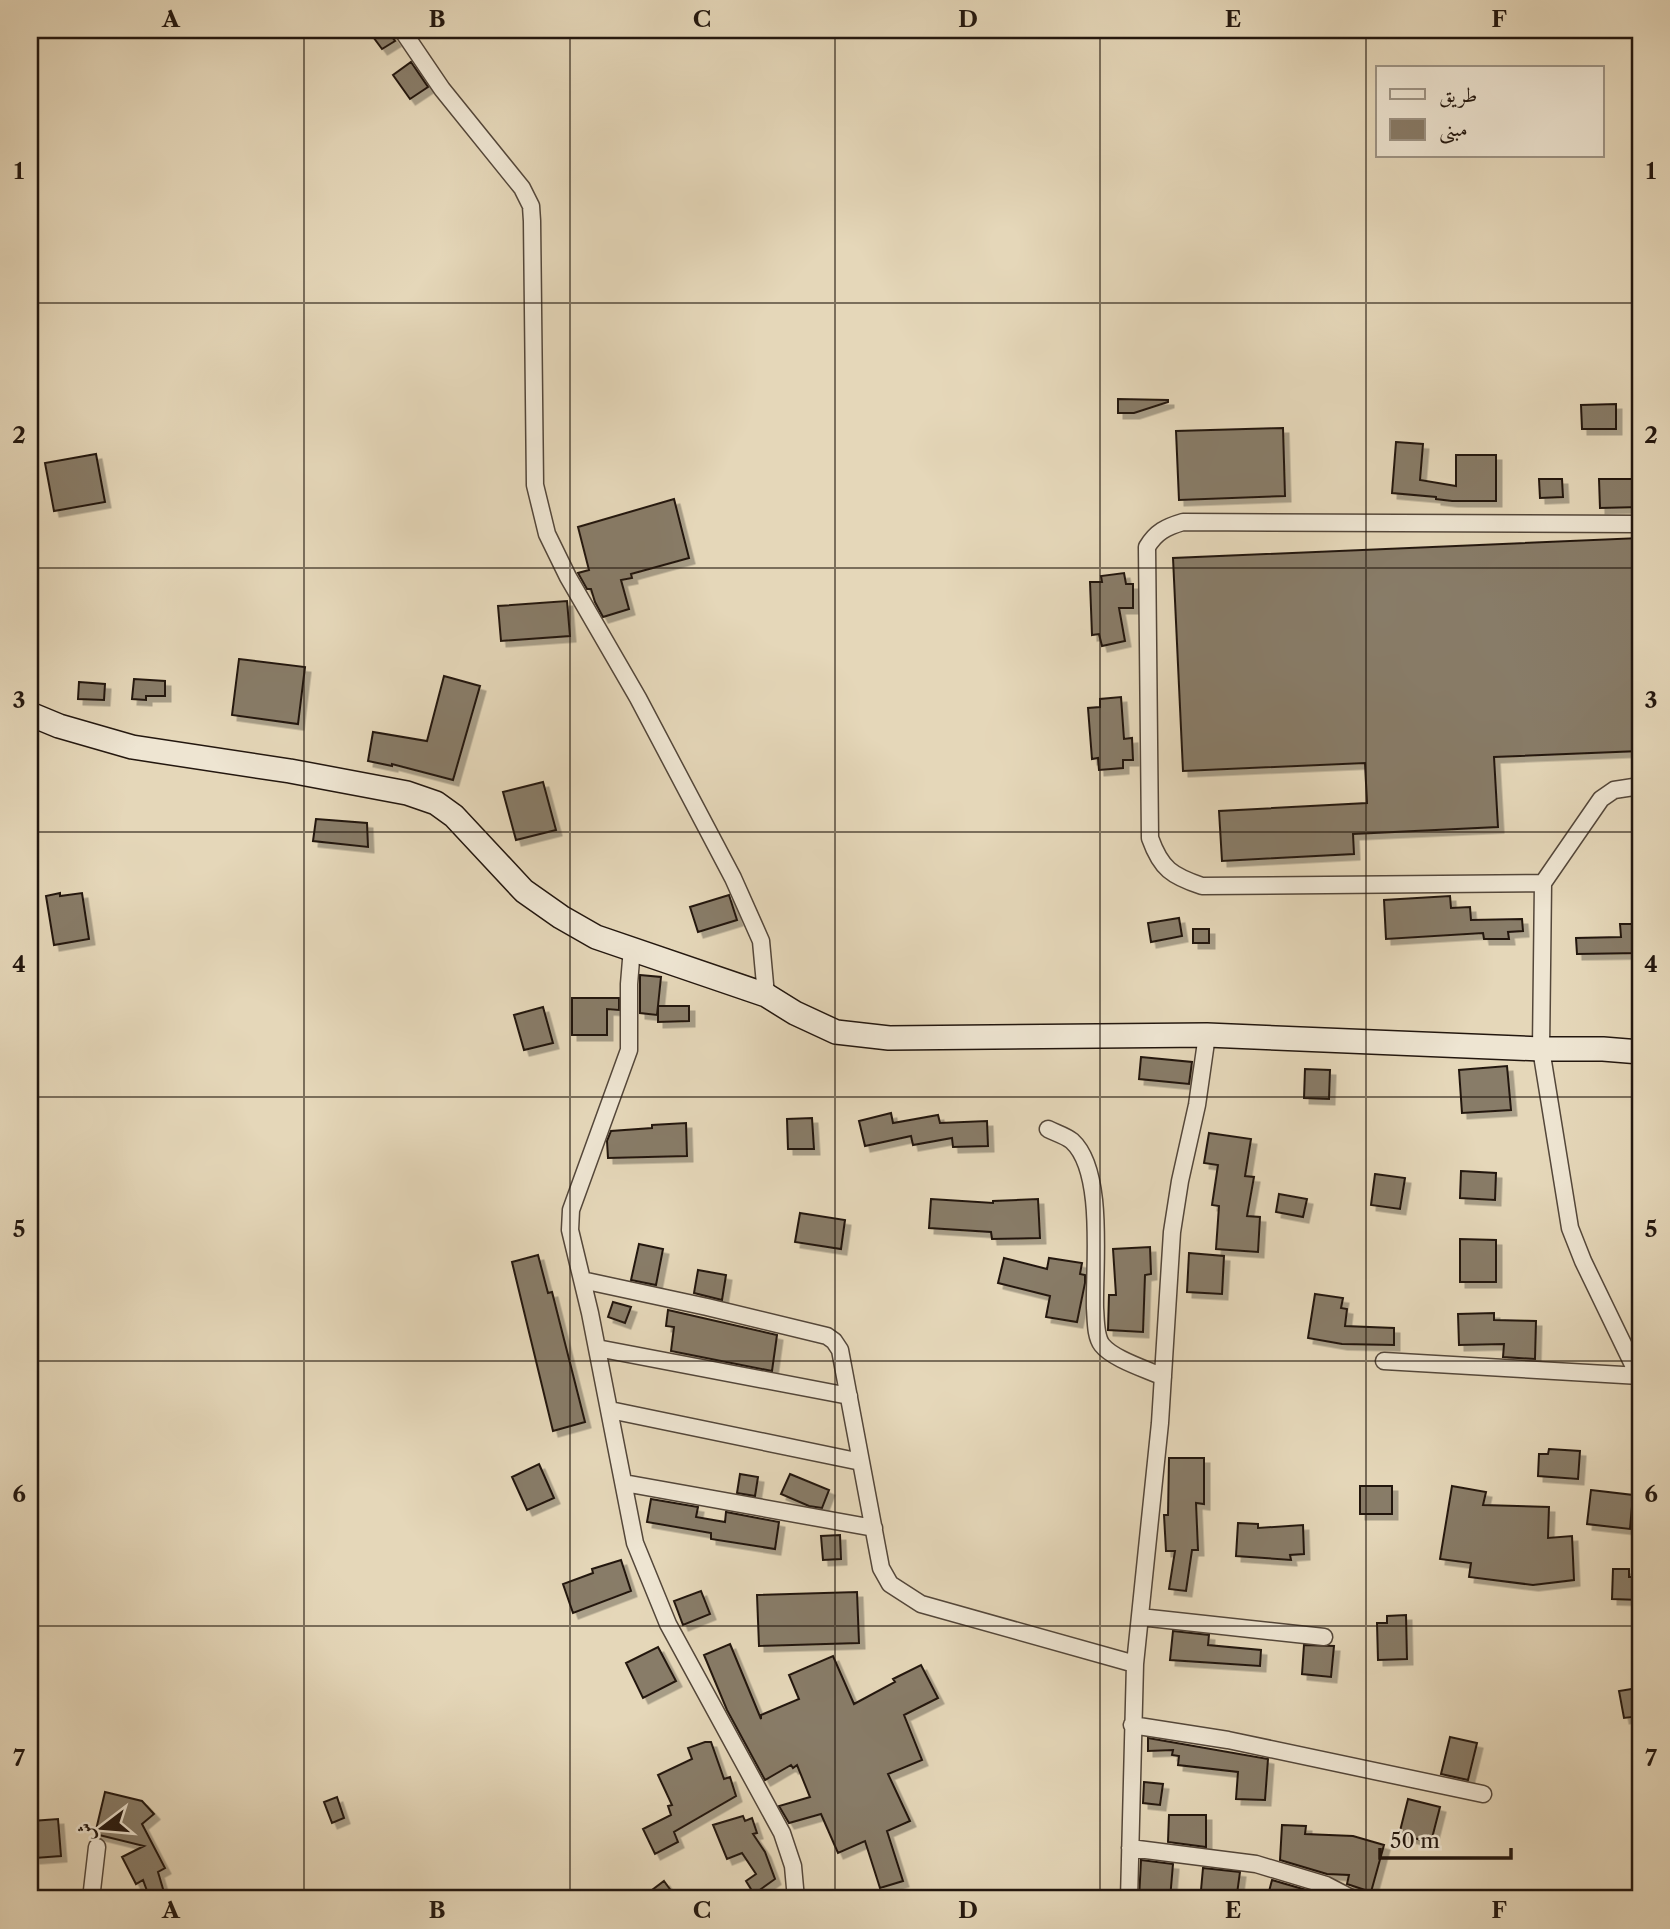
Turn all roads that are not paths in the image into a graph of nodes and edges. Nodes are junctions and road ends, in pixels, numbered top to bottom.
1 (402, 30) edge
2 (1640, 524) edge
3 (30, 714) edge
4 (1640, 786) edge
5 (1543, 883) junction
6 (632, 948) junction
7 (766, 995) junction
8 (1207, 1035) junction
9 (1541, 1049) junction
10 (1640, 1052) edge
11 (1048, 1129) dead end
12 (582, 1280) junction
13 (597, 1348) junction
14 (1384, 1361) dead end
15 (1163, 1377) junction
16 (1640, 1378) edge
17 (849, 1396) junction
18 (610, 1410) junction
19 (861, 1462) junction
20 (624, 1483) junction
21 (874, 1528) junction
22 (1140, 1617) junction
23 (1324, 1637) dead end
24 (1135, 1664) junction
25 (1132, 1726) junction
26 (1483, 1794) dead end
27 (97, 1847) dead end
28 (1130, 1848) junction
29 (91, 1899) edge
30 (796, 1899) edge
31 (1129, 1899) edge
32 (1353, 1899) edge

1 - 7 street
2 - 5 street
3 - 6 main road
4 - 5 street
5 - 9 street
6 - 7 main road
6 - 12 street
7 - 8 main road
8 - 9 main road
8 - 15 street
9 - 10 main road
9 - 16 street
11 - 15 street
12 - 13 street
12 - 17 street
13 - 17 street
13 - 18 street
14 - 16 street
15 - 22 street
17 - 19 street
18 - 19 street
18 - 20 street
19 - 21 street
20 - 21 street
20 - 30 street
21 - 24 street
22 - 23 street
22 - 24 street
24 - 25 street
25 - 26 street
25 - 28 street
27 - 29 street
28 - 31 street
28 - 32 street

